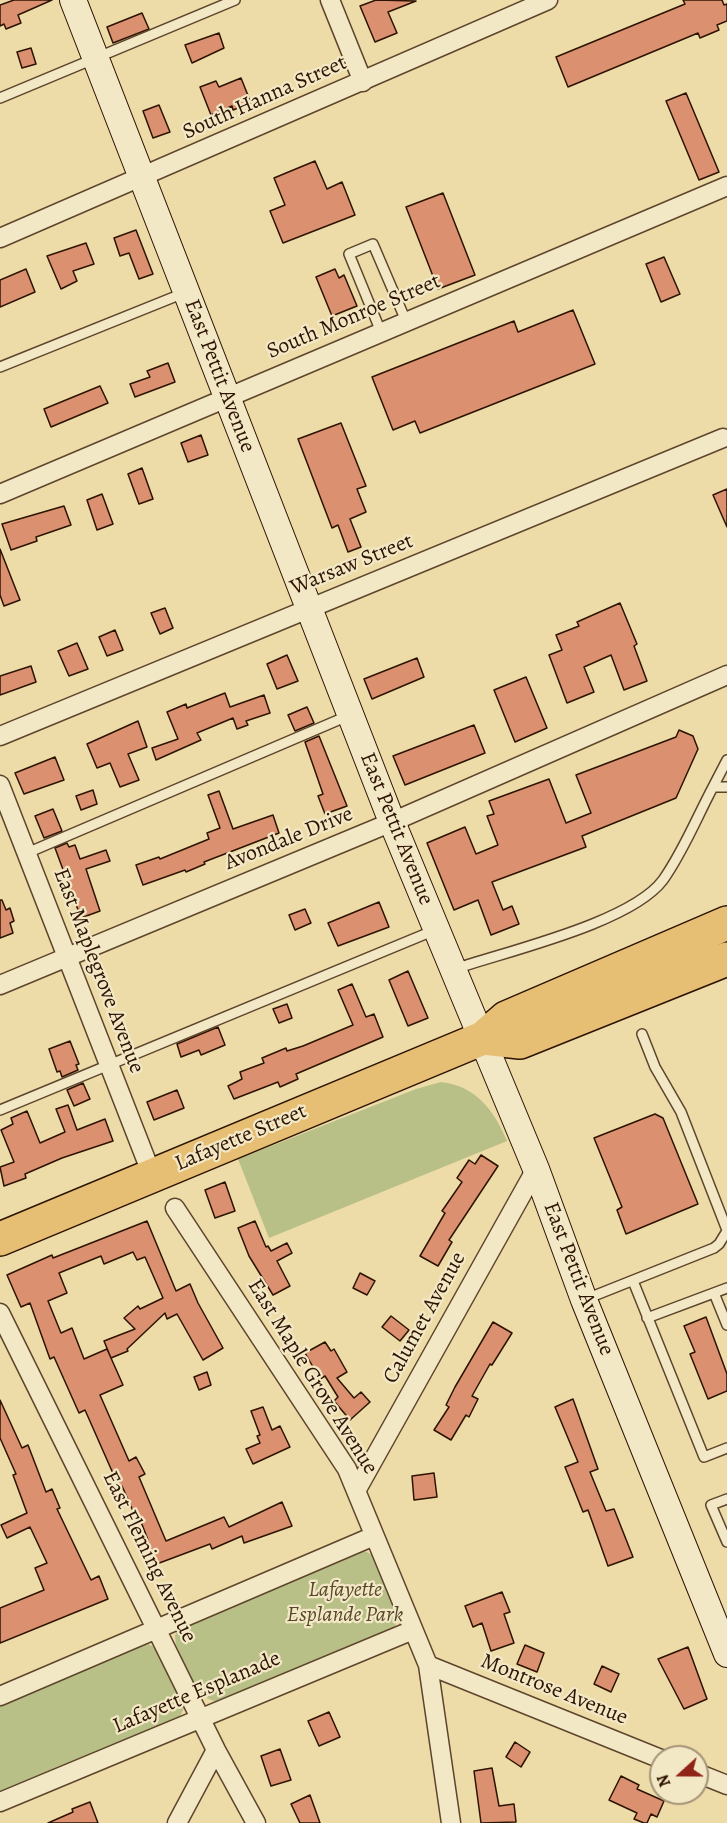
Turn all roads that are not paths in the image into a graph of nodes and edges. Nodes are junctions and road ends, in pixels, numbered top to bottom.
1 (73, 0) edge
2 (235, 0) edge
3 (330, 0) edge
4 (548, 0) edge
5 (96, 58) junction
6 (363, 82) junction
7 (0, 98) edge
8 (143, 178) junction
9 (727, 186) edge
10 (0, 238) edge
11 (187, 292) junction
12 (406, 321) junction
13 (381, 332) junction
14 (0, 367) edge
15 (227, 396) junction
16 (723, 438) dead end
17 (0, 494) edge
18 (309, 609) junction
19 (727, 675) edge
20 (350, 715) junction
21 (0, 736) edge
22 (727, 760) edge
23 (0, 785) edge
24 (713, 788) junction
25 (727, 788) edge
26 (392, 822) junction
27 (27, 854) junction
28 (727, 923) edge
29 (437, 929) junction
30 (67, 956) junction
31 (727, 959) edge
32 (454, 969) junction
33 (0, 985) edge
34 (642, 1034) dead end
35 (483, 1038) junction
36 (108, 1064) junction
37 (0, 1110) edge
38 (536, 1169) junction
39 (152, 1175) junction
40 (175, 1208) dead end
41 (726, 1233) edge
42 (0, 1239) edge
43 (727, 1249) edge
44 (633, 1281) junction
45 (727, 1288) edge
46 (714, 1293) junction
47 (584, 1300) junction
48 (0, 1313) edge
49 (647, 1318) junction
50 (727, 1325) edge
51 (727, 1448) edge
52 (356, 1491) junction
53 (727, 1499) edge
54 (374, 1536) junction
55 (727, 1542) edge
56 (158, 1629) junction
57 (413, 1630) junction
58 (727, 1654) edge
59 (428, 1665) junction
60 (0, 1696) edge
61 (201, 1717) junction
62 (216, 1750) junction
63 (649, 1754) edge
64 (709, 1778) edge
65 (727, 1785) edge
66 (0, 1802) edge
67 (177, 1823) edge
68 (255, 1823) edge
69 (451, 1823) edge

1 - 5 street, East Pettit Avenue
2 - 5 lane
3 - 6 street
4 - 6 street, South Hanna Street
5 - 7 lane
5 - 8 street, East Pettit Avenue
6 - 8 street, South Hanna Street
8 - 10 street, South Hanna Street
8 - 11 street, East Pettit Avenue
9 - 12 street, South Monroe Street
11 - 14 lane
11 - 15 street, East Pettit Avenue
12 - 13 street, South Monroe Street
12 - 13 lane
13 - 15 street, South Monroe Street
15 - 17 street, South Monroe Street
15 - 18 street, East Pettit Avenue
16 - 18 street, Warsaw Street
18 - 20 street, East Pettit Avenue
18 - 21 street, Warsaw Street
19 - 26 street, Avondale Drive
20 - 26 street, East Pettit Avenue
20 - 27 lane
22 - 24 lane
23 - 27 street, East Maplegrove Avenue
24 - 25 lane
24 - 32 lane
26 - 29 street, East Pettit Avenue
26 - 30 street, Avondale Drive
27 - 30 street, East Maplegrove Avenue
28 - 35 highway, Lafayette Street
29 - 32 street, East Pettit Avenue
29 - 36 lane
30 - 33 street, Avondale Drive
30 - 36 street, East Maplegrove Avenue
31 - 35 highway, Lafayette Street
32 - 35 street, East Pettit Avenue
34 - 41 lane
35 - 38 street, East Pettit Avenue
35 - 39 highway, Lafayette Street
36 - 37 lane
36 - 39 street, East Maplegrove Avenue
38 - 47 street, East Pettit Avenue
38 - 52 street, Calumet Avenue
39 - 42 highway, Lafayette Street
40 - 52 street, East Maple Grove Avenue
41 - 43 lane
41 - 44 lane
44 - 47 lane
44 - 49 lane
45 - 46 lane
46 - 49 lane
46 - 50 lane
47 - 58 street, East Pettit Avenue
48 - 56 street, East Fleming Avenue
49 - 51 lane
52 - 54 street, East Maple Grove Avenue
53 - 55 lane
54 - 56 street
54 - 57 street, East Maple Grove Avenue
56 - 60 street
56 - 61 street, East Fleming Avenue
57 - 59 street, East Maple Grove Avenue
57 - 61 street, Lafayette Esplanade
59 - 63 street, Montrose Avenue
59 - 69 street, East Maple Grove Avenue
61 - 62 street, East Fleming Avenue
61 - 66 street, Lafayette Esplanade
62 - 67 street
62 - 68 street, East Fleming Avenue
64 - 65 street

